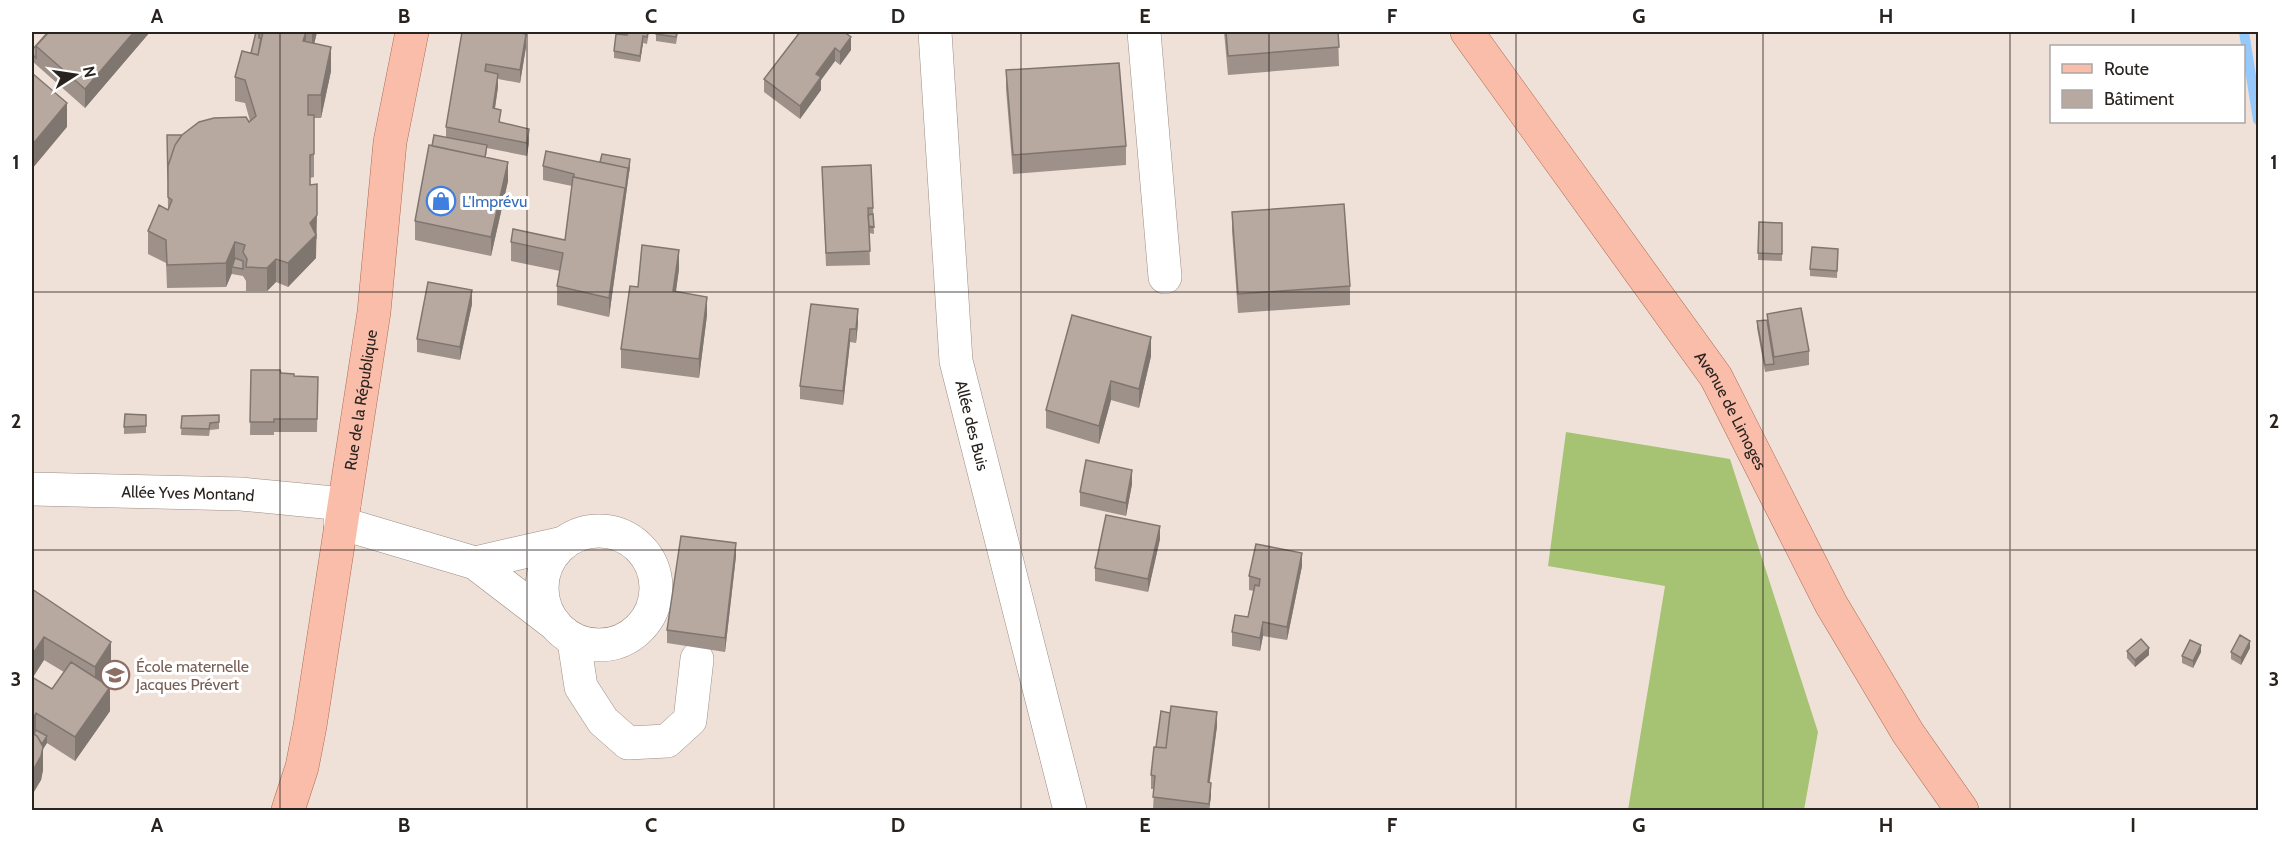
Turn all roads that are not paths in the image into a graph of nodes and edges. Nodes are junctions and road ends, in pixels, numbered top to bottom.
1 (412, 32) edge
2 (935, 32) edge
3 (1144, 32) edge
4 (1467, 32) edge
5 (1166, 277) dead end
6 (32, 489) edge
7 (342, 513) junction
8 (563, 543) junction
9 (476, 563) junction
10 (563, 631) junction
11 (697, 659) dead end
12 (302, 767) junction
13 (288, 810) edge
14 (299, 810) edge
15 (1070, 810) edge
16 (1962, 810) edge

1 - 7 main road, Rue de la République
2 - 15 street, Allée des Buis
3 - 5 street
4 - 16 main road, Avenue de Limoges
6 - 7 street, Allée Yves Montand
7 - 9 street, Allée Yves Montand
7 - 12 main road, Rue de la République
8 - 9 street
8 - 10 street
8 - 10 street
9 - 10 street
10 - 11 street
12 - 13 main road, Rue de la République
12 - 14 main road, Rue de la République

